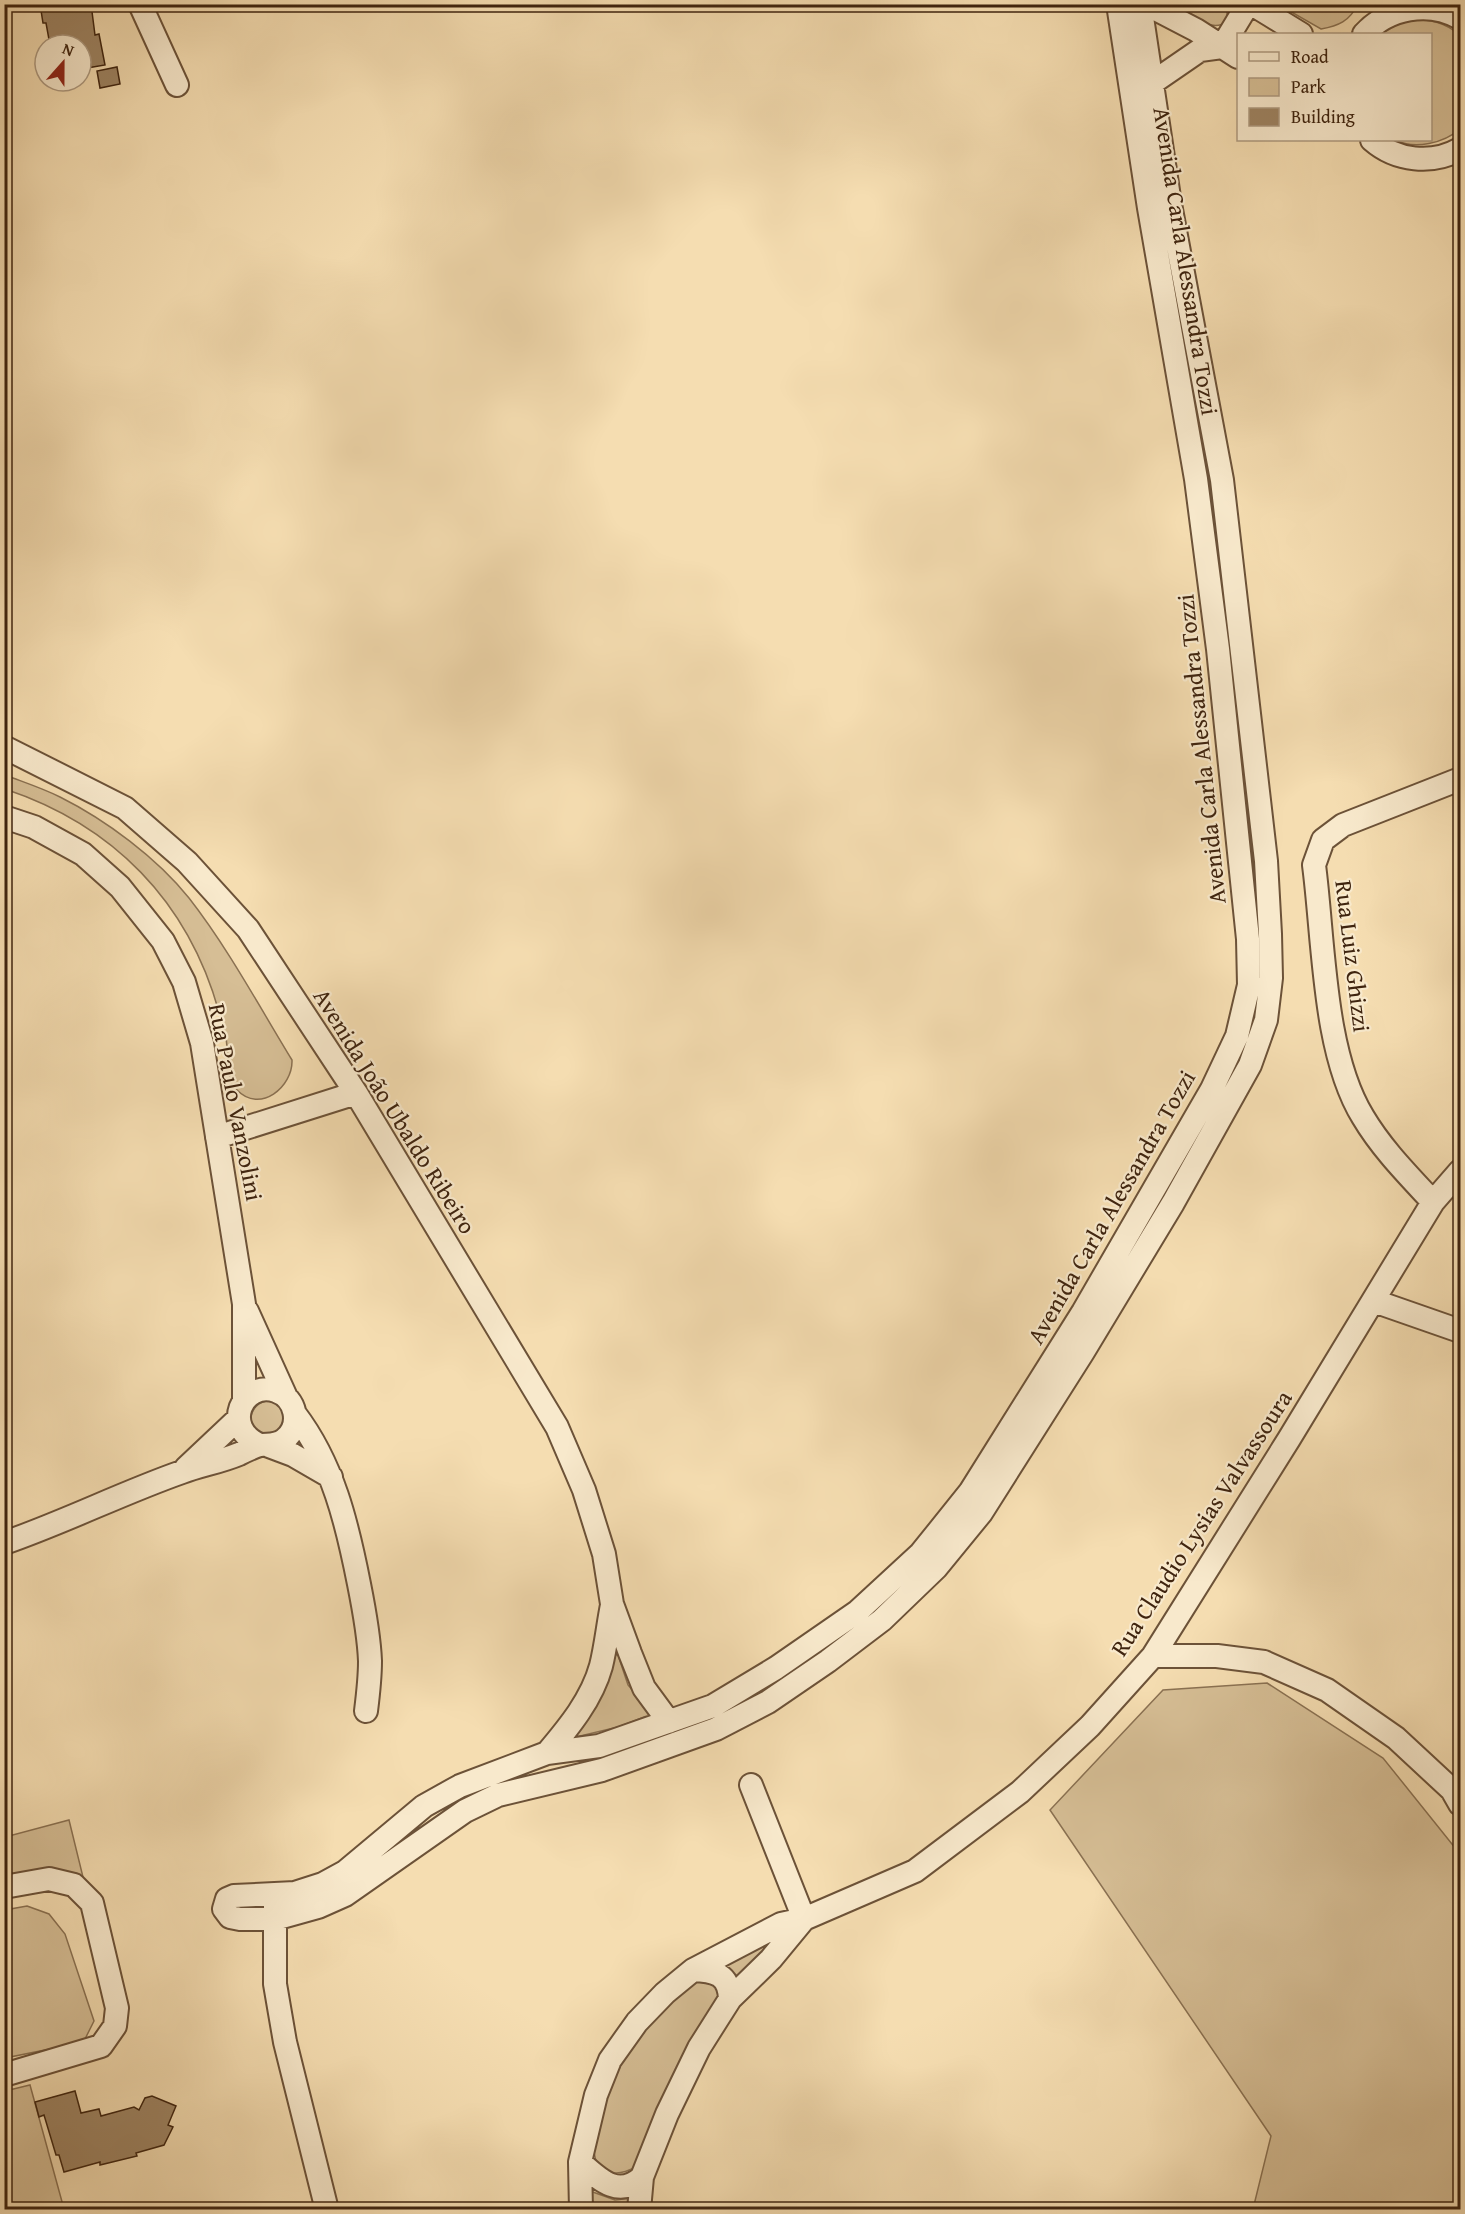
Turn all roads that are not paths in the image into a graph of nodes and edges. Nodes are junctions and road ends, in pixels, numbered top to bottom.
1 (140, 4) edge
2 (1118, 4) edge
3 (1140, 4) edge
4 (1146, 4) edge
5 (1250, 4) edge
6 (1433, 6) edge
7 (1388, 9) edge
8 (1461, 18) edge
9 (1238, 33) edge
10 (1299, 33) edge
11 (1365, 33) edge
12 (1237, 35) edge
13 (1230, 52) edge
14 (1152, 83) junction
15 (177, 85) dead end
16 (1373, 141) edge
17 (1458, 153) edge
18 (4, 747) edge
19 (1461, 779) edge
20 (4, 817) edge
21 (356, 1093) junction
22 (217, 1137) junction
23 (1461, 1171) edge
24 (1433, 1202) junction
25 (1374, 1300) junction
26 (244, 1304) junction
27 (1461, 1331) edge
28 (291, 1406) junction
29 (241, 1410) junction
30 (265, 1446) junction
31 (183, 1471) junction
32 (331, 1478) junction
33 (4, 1543) edge
34 (612, 1604) junction
35 (1153, 1656) junction
36 (366, 1711) dead end
37 (669, 1722) junction
38 (547, 1753) junction
39 (751, 1785) dead end
40 (1458, 1792) edge
41 (4, 1887) edge
42 (274, 1895) junction
43 (275, 1919) junction
44 (804, 1919) junction
45 (693, 1970) junction
46 (730, 1999) junction
47 (4, 2075) edge
48 (580, 2162) junction
49 (642, 2177) junction
50 (327, 2210) edge
51 (581, 2210) edge
52 (639, 2210) edge

1 - 15 street
2 - 37 street, Avenida Carla Alessandra Tozzi
3 - 14 street, Avenida Carla Alessandra Tozzi
4 - 13 street
5 - 9 street
5 - 10 street
6 - 7 street
6 - 8 street
7 - 11 street
12 - 13 street
13 - 14 street
14 - 43 street, Avenida Carla Alessandra Tozzi
16 - 17 street
18 - 21 street, Avenida João Ubaldo Ribeiro
19 - 24 street, Rua Luiz Ghizzi
20 - 22 street, Rua Paulo Vanzolini
21 - 22 street
21 - 34 street, Avenida João Ubaldo Ribeiro
22 - 26 street, Rua Paulo Vanzolini
23 - 24 street, Rua Claudio Lysias Valvassoura
24 - 25 street, Rua Claudio Lysias Valvassoura
25 - 27 street
25 - 35 street, Rua Claudio Lysias Valvassoura
26 - 28 street, Rua Paulo Vanzolini
26 - 29 street, Rua Paulo Vanzolini
28 - 29 street
28 - 30 street
28 - 32 street, Rua Paulo Vanzolini
29 - 30 street
29 - 31 street
30 - 31 street
30 - 32 street
31 - 33 street
32 - 36 street, Rua Paulo Vanzolini
34 - 37 street, Avenida João Ubaldo Ribeiro
34 - 38 street, Avenida João Ubaldo Ribeiro
35 - 40 street
35 - 44 street, Rua Claudio Lysias Valvassoura
37 - 38 street, Avenida Carla Alessandra Tozzi
38 - 42 street, Avenida Carla Alessandra Tozzi
39 - 44 street
41 - 47 street
42 - 43 street
42 - 43 street, Avenida Carla Alessandra Tozzi
43 - 50 street
44 - 45 street, Rua Claudio Lysias Valvassoura
44 - 46 street, Rua Claudio Lysias Valvassoura
45 - 46 street
45 - 48 street, Rua Claudio Lysias Valvassoura
46 - 49 street, Rua Claudio Lysias Valvassoura
48 - 49 street
48 - 51 street, Rua Claudio Lysias Valvassoura
49 - 52 street, Rua Claudio Lysias Valvassoura

